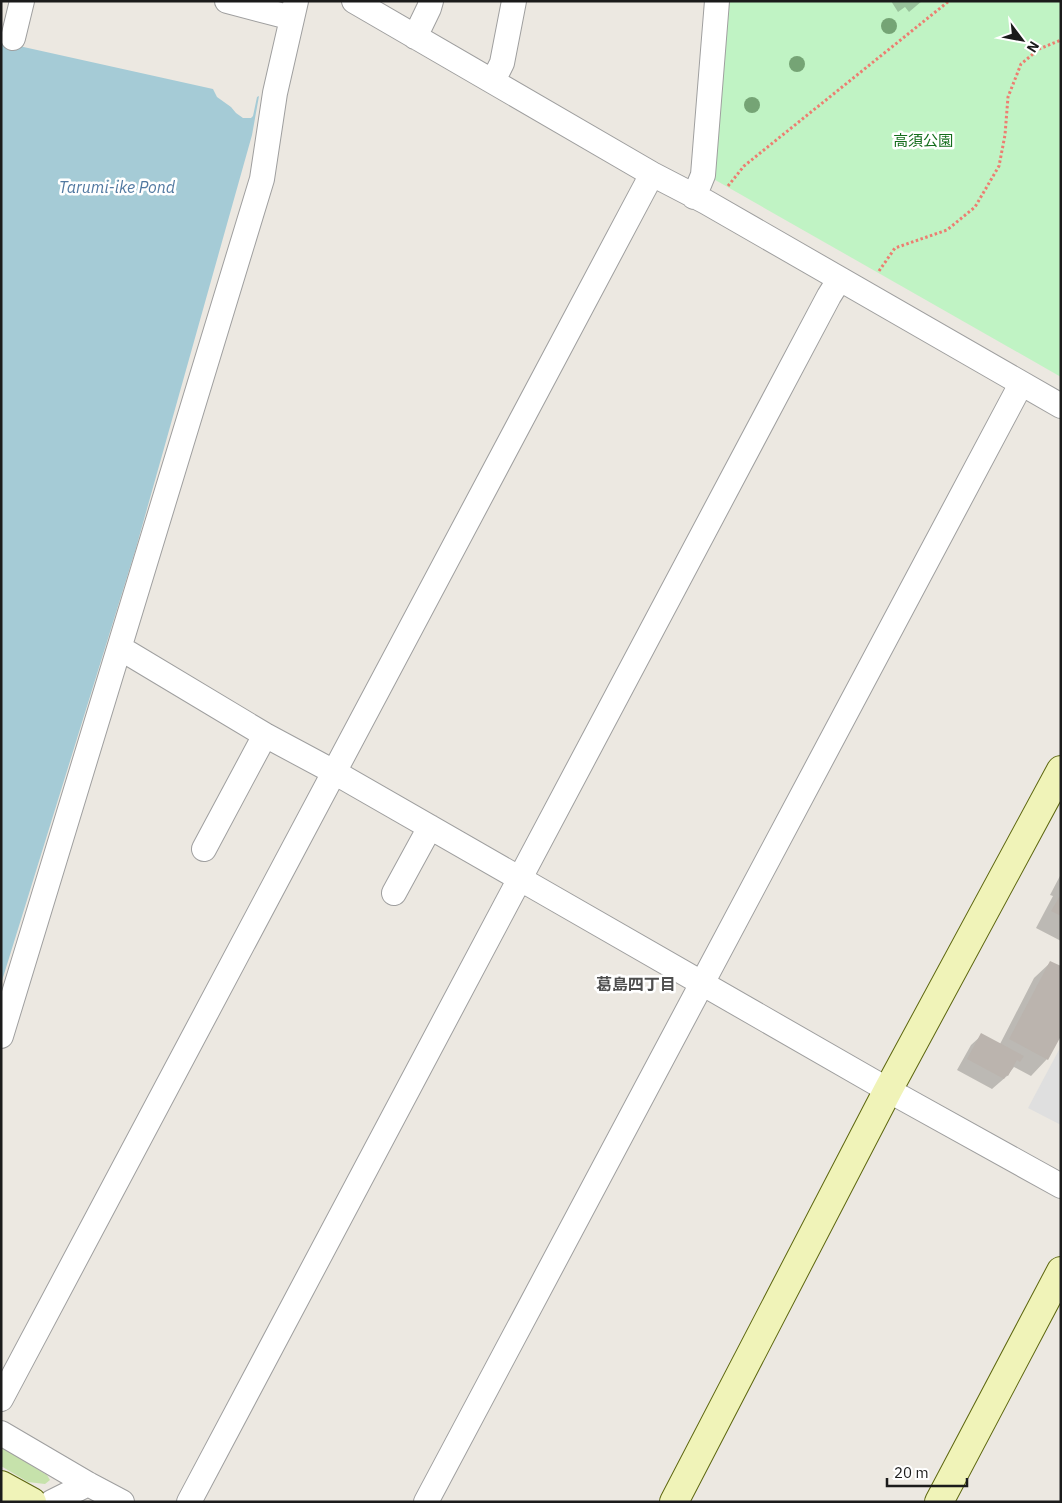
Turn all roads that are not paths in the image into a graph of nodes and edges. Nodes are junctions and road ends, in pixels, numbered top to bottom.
1 (22, 1) edge
2 (227, 1) edge
3 (354, 1) edge
4 (431, 1) edge
5 (514, 1) edge
6 (716, 1) edge
7 (294, 9) edge
8 (415, 37) junction
9 (14, 38) dead end
10 (493, 81) junction
11 (652, 174) junction
12 (694, 196) junction
13 (839, 280) junction
14 (1021, 384) junction
15 (1061, 406) edge
16 (120, 648) junction
17 (265, 735) junction
18 (1061, 770) edge
19 (334, 772) junction
20 (430, 827) junction
21 (204, 849) dead end
22 (520, 878) junction
23 (394, 893) dead end
24 (702, 982) junction
25 (1, 1036) edge
26 (888, 1090) junction
27 (1061, 1186) edge
28 (1061, 1271) edge
29 (1, 1399) edge
30 (1, 1433) edge
31 (88, 1484) junction
32 (1, 1485) edge
33 (32, 1502) edge
34 (52, 1502) edge
35 (122, 1502) edge
36 (189, 1502) edge
37 (426, 1502) edge
38 (674, 1502) edge
39 (939, 1502) edge

1 - 9 street
2 - 7 street
3 - 8 street
4 - 8 street
5 - 10 street
6 - 12 street
7 - 16 street
8 - 10 street
10 - 11 street
11 - 12 street
11 - 19 street
12 - 13 street
13 - 14 street
13 - 22 street
14 - 15 street
14 - 24 street
16 - 17 street
16 - 25 street
17 - 19 street
17 - 21 street
18 - 26 street
19 - 20 street
19 - 29 street
20 - 22 street
20 - 23 street
22 - 24 street
22 - 36 street
24 - 26 street
24 - 37 street
26 - 27 street
26 - 38 street
28 - 39 street
30 - 31 street
31 - 34 street
31 - 35 street
32 - 33 street

